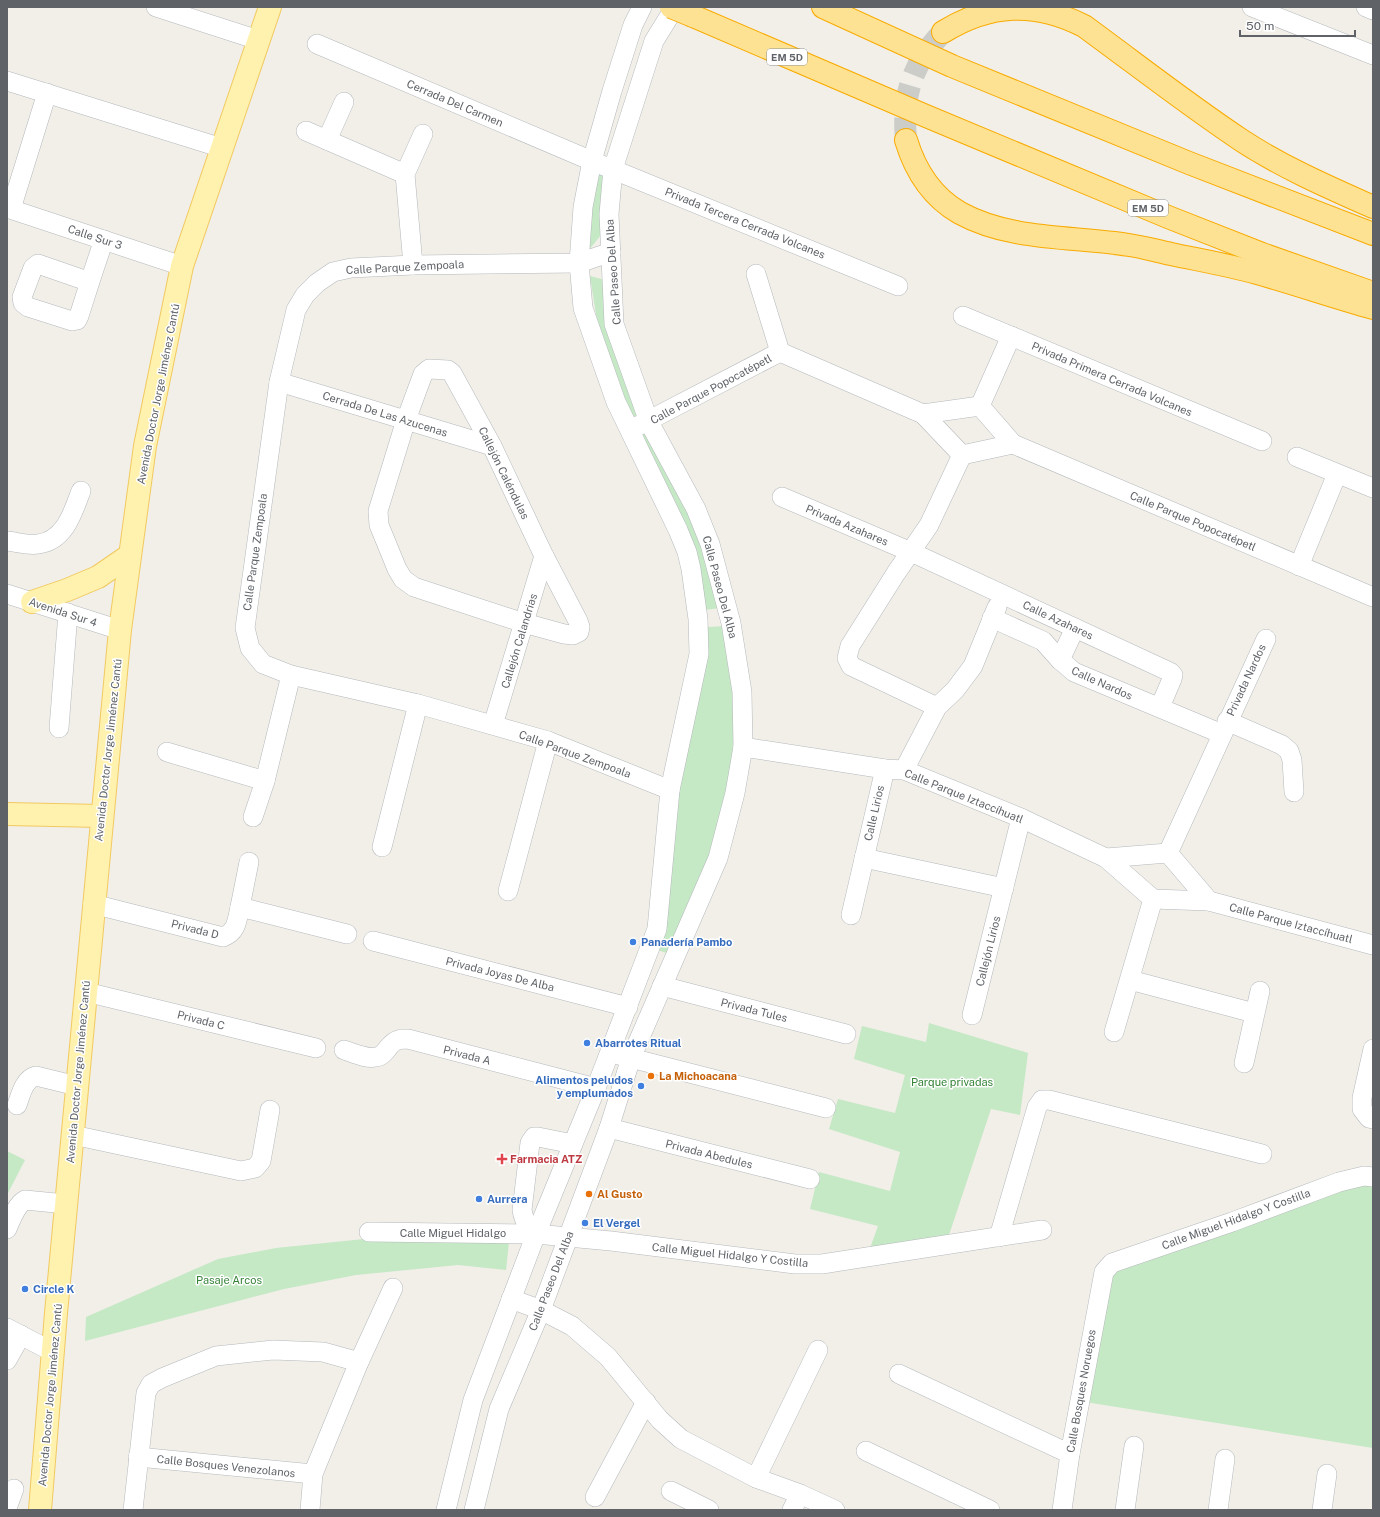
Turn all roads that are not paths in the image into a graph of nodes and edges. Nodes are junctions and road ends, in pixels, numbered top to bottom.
1 (156, 7) edge
2 (642, 7) edge
3 (671, 7) edge
4 (823, 7) edge
5 (1252, 7) edge
6 (1366, 7) edge
7 (1373, 10) edge
8 (266, 11) edge
9 (684, 12) edge
10 (943, 32) tunnel mouth
11 (258, 40) junction
12 (317, 44) dead end
13 (1373, 55) edge
14 (7, 81) edge
15 (47, 94) junction
16 (344, 102) dead end
17 (306, 131) dead end
18 (423, 134) dead end
19 (327, 140) junction
20 (906, 140) tunnel mouth
21 (222, 148) junction
22 (592, 161) junction
23 (613, 169) junction
24 (405, 174) junction
25 (1373, 207) edge
26 (9, 209) edge
27 (1373, 234) edge
28 (104, 240) junction
29 (611, 252) junction
30 (579, 263) junction
31 (413, 265) junction
32 (182, 266) junction
33 (756, 274) dead end
34 (612, 280) junction
35 (90, 282) dead end
36 (898, 286) dead end
37 (1373, 293) edge
38 (1373, 308) edge
39 (963, 316) dead end
40 (1011, 336) junction
41 (780, 352) junction
42 (279, 382) junction
43 (980, 406) junction
44 (924, 414) junction
45 (406, 420) junction
46 (649, 422) junction
47 (629, 430) junction
48 (1262, 441) dead end
49 (1013, 444) junction
50 (492, 446) junction
51 (962, 455) junction
52 (1297, 457) dead end
53 (1337, 474) junction
54 (1373, 488) edge
55 (81, 491) dead end
56 (782, 497) dead end
57 (7, 541) edge
58 (911, 552) junction
59 (130, 555) junction
60 (544, 556) junction
61 (1299, 566) junction
62 (7, 595) edge
63 (1003, 595) junction
64 (1373, 597) edge
65 (32, 602) junction
66 (68, 613) junction
67 (992, 618) junction
68 (698, 620) junction
69 (524, 623) junction
70 (731, 623) junction
71 (1075, 628) junction
72 (120, 630) junction
73 (1266, 639) dead end
74 (1060, 660) junction
75 (291, 676) junction
76 (418, 704) junction
77 (937, 707) junction
78 (1160, 707) junction
79 (493, 725) junction
80 (59, 728) dead end
81 (1225, 728) junction
82 (548, 741) junction
83 (743, 747) junction
84 (167, 752) dead end
85 (885, 768) junction
86 (904, 770) junction
87 (265, 781) junction
88 (670, 790) junction
89 (1294, 792) dead end
90 (7, 814) edge
91 (102, 816) junction
92 (253, 817) dead end
93 (1020, 818) junction
94 (382, 847) dead end
95 (1168, 853) junction
96 (1148, 855) junction
97 (864, 858) junction
98 (1106, 858) junction
99 (249, 862) dead end
100 (1133, 882) junction
101 (1004, 888) junction
102 (508, 892) dead end
103 (1152, 899) junction
104 (1209, 901) junction
105 (93, 904) junction
106 (240, 907) junction
107 (851, 915) dead end
108 (347, 934) dead end
109 (373, 941) dead end
110 (1373, 945) edge
111 (1130, 980) junction
112 (662, 986) junction
113 (1260, 991) dead end
114 (86, 992) junction
115 (628, 1007) junction
116 (1254, 1013) junction
117 (972, 1015) dead end
118 (1114, 1032) dead end
119 (846, 1034) dead end
120 (316, 1048) dead end
121 (1373, 1049) edge
122 (344, 1050) dead end
123 (610, 1052) junction
124 (631, 1058) junction
125 (1244, 1063) dead end
126 (77, 1086) junction
127 (596, 1088) junction
128 (16, 1105) dead end
129 (826, 1108) dead end
130 (270, 1110) dead end
131 (1373, 1119) edge
132 (609, 1128) junction
133 (73, 1134) junction
134 (573, 1144) junction
135 (1262, 1154) dead end
136 (1373, 1177) edge
137 (810, 1179) dead end
138 (66, 1204) junction
139 (7, 1229) edge
140 (1042, 1230) dead end
141 (369, 1232) dead end
142 (536, 1234) junction
143 (568, 1237) junction
144 (999, 1237) junction
145 (1104, 1272) joint
146 (393, 1288) dead end
147 (511, 1299) junction
148 (541, 1310) junction
149 (14, 1331) edge
150 (818, 1350) dead end
151 (53, 1352) junction
152 (7, 1360) edge
153 (359, 1362) junction
154 (899, 1374) dead end
155 (646, 1402) junction
156 (1134, 1446) dead end
157 (866, 1451) dead end
158 (1070, 1454) junction
159 (138, 1456) junction
160 (1225, 1459) dead end
161 (313, 1474) junction
162 (1327, 1474) dead end
163 (756, 1478) junction
164 (14, 1489) dead end
165 (671, 1491) dead end
166 (595, 1497) dead end
167 (796, 1502) edge
168 (7, 1508) edge
169 (40, 1510) edge
170 (133, 1510) edge
171 (310, 1510) edge
172 (446, 1510) edge
173 (474, 1510) edge
174 (709, 1510) edge
175 (835, 1510) edge
176 (990, 1510) edge
177 (1062, 1510) edge
178 (1125, 1510) edge
179 (1218, 1510) edge
180 (1322, 1510) edge

1 - 11 street
2 - 22 street, Calle Paseo Del Alba
3 - 9 highway, EM 5D, bridge
4 - 27 highway
5 - 13 street
6 - 7 street
8 - 11 main road, Avenida Doctor Jorge Jiménez Cantú
9 - 23 street, Calle Paseo Del Alba
9 - 37 highway, EM 5D
10 - 25 highway
11 - 21 main road, Avenida Doctor Jorge Jiménez Cantú
12 - 22 street, Cerrada Del Carmen
14 - 15 street
15 - 21 street
15 - 26 street
16 - 19 street
17 - 19 street
18 - 24 street
19 - 24 street
20 - 38 highway
21 - 32 main road, Avenida Doctor Jorge Jiménez Cantú
22 - 23 street, Privada Tercera Cerrada Volcanes
22 - 30 street, Calle Paseo Del Alba
23 - 29 street, Calle Paseo Del Alba
23 - 36 street, Privada Tercera Cerrada Volcanes
24 - 31 street
26 - 28 street, Calle Sur 3
28 - 32 street, Calle Sur 3
28 - 35 street
29 - 30 street, Calle Parque Zempoala
29 - 34 street, Calle Paseo Del Alba
30 - 31 street, Calle Parque Zempoala
30 - 34 street, Calle Parque Zempoala
30 - 47 street, Calle Paseo Del Alba
31 - 42 street, Calle Parque Zempoala
32 - 59 main road, Avenida Doctor Jorge Jiménez Cantú
33 - 41 street
34 - 46 street, Calle Paseo Del Alba
39 - 40 street, Privada Primera Cerrada Volcanes
40 - 43 street
40 - 48 street, Privada Primera Cerrada Volcanes
41 - 44 street, Calle Parque Popocatépetl
41 - 46 street, Calle Parque Popocatépetl
42 - 45 street, Cerrada De Las Azucenas
42 - 75 street, Calle Parque Zempoala
43 - 44 street
43 - 49 street, Calle Parque Popocatépetl
44 - 51 street, Calle Parque Popocatépetl
45 - 50 street, Cerrada De Las Azucenas
45 - 50 street, Callejón Caléndulas
45 - 69 street, Callejón Caléndulas
46 - 47 street, Calle Parque Popocatépetl
46 - 70 street, Calle Paseo Del Alba
47 - 68 street, Calle Paseo Del Alba
49 - 51 street
49 - 61 street, Calle Parque Popocatépetl
50 - 60 street, Callejón Caléndulas
51 - 58 street
52 - 53 street
53 - 54 street
53 - 61 street
55 - 57 street
56 - 58 street, Privada Azahares
58 - 63 street, Calle Azahares
58 - 77 street
59 - 65 main road
59 - 72 main road, Avenida Doctor Jorge Jiménez Cantú
60 - 69 street, Callejón Calandrias
60 - 69 street, Callejón Caléndulas
61 - 64 street, Calle Parque Popocatépetl
62 - 65 street, Avenida Sur 4
63 - 67 street
63 - 71 street, Calle Azahares
65 - 66 street, Avenida Sur 4
66 - 72 street, Avenida Sur 4
66 - 80 street
67 - 74 street, Calle Nardos
67 - 77 street
68 - 70 street
68 - 88 street, Calle Paseo Del Alba
69 - 79 street, Callejón Calandrias
70 - 83 street, Calle Paseo Del Alba
71 - 74 street
71 - 78 street, Calle Azahares
72 - 91 main road, Avenida Doctor Jorge Jiménez Cantú
73 - 81 street, Privada Nardos
74 - 78 street, Calle Nardos
75 - 76 street, Calle Parque Zempoala
75 - 87 street
76 - 79 street, Calle Parque Zempoala
76 - 94 street
77 - 86 street
78 - 81 street, Calle Nardos
79 - 82 street, Calle Parque Zempoala
81 - 89 street, Privada Nardos
81 - 95 street
82 - 88 street, Calle Parque Zempoala
82 - 102 street
83 - 85 street, Calle Parque Iztaccíhuatl
83 - 112 street, Calle Paseo Del Alba
84 - 87 street
85 - 86 street, Calle Parque Iztaccíhuatl
85 - 97 street, Calle Lirios
86 - 93 street, Calle Parque Iztaccíhuatl
87 - 92 street
88 - 115 street, Calle Paseo Del Alba
90 - 91 main road
91 - 105 main road, Avenida Doctor Jorge Jiménez Cantú
93 - 98 street, Calle Parque Iztaccíhuatl
93 - 101 street
95 - 96 street, Calle Parque Iztaccíhuatl
95 - 104 street
96 - 98 street, Calle Parque Iztaccíhuatl
96 - 100 street
97 - 101 street
97 - 107 street
98 - 100 street, Calle Parque Iztaccíhuatl
99 - 106 street
100 - 103 street, Calle Parque Iztaccíhuatl
101 - 117 street, Callejón Lirios
103 - 104 street, Calle Parque Iztaccíhuatl
103 - 111 street
104 - 110 street, Calle Parque Iztaccíhuatl
105 - 106 street, Privada D
105 - 114 main road, Avenida Doctor Jorge Jiménez Cantú
106 - 108 street
109 - 115 street, Privada Joyas De Alba
111 - 116 street
111 - 118 street
112 - 119 street, Privada Tules
112 - 124 street, Calle Paseo Del Alba
113 - 116 street
114 - 120 street, Privada C
114 - 126 main road, Avenida Doctor Jorge Jiménez Cantú
115 - 123 street, Calle Paseo Del Alba
116 - 125 street
121 - 131 street
122 - 127 street, Privada A
123 - 124 street
123 - 127 street, Calle Paseo Del Alba
124 - 129 street
124 - 132 street, Calle Paseo Del Alba
126 - 128 street
126 - 133 main road, Avenida Doctor Jorge Jiménez Cantú
127 - 134 street, Calle Paseo Del Alba
130 - 133 street
132 - 137 street, Privada Abedules
132 - 143 street, Calle Paseo Del Alba
133 - 138 main road, Avenida Doctor Jorge Jiménez Cantú
134 - 142 street, Calle Paseo Del Alba
134 - 142 street
135 - 144 street
136 - 145 street, Calle Miguel Hidalgo Y Costilla
138 - 139 street
138 - 151 main road, Avenida Doctor Jorge Jiménez Cantú
140 - 144 street, Calle Miguel Hidalgo Y Costilla
141 - 142 street, Calle Miguel Hidalgo
142 - 143 street, Calle Miguel Hidalgo Y Costilla
142 - 147 street, Calle Paseo Del Alba
143 - 144 street, Calle Miguel Hidalgo Y Costilla
143 - 148 street, Calle Paseo Del Alba
145 - 158 street, Calle Bosques Noruegos
146 - 153 street
147 - 148 street
147 - 172 street, Calle Paseo Del Alba
148 - 155 street
148 - 173 street, Calle Paseo Del Alba
149 - 151 street
149 - 152 street
150 - 163 street
151 - 169 main road, Avenida Doctor Jorge Jiménez Cantú
153 - 159 street
153 - 161 street
154 - 158 street
155 - 163 street
155 - 166 street
156 - 178 street
157 - 176 street
158 - 177 street, Calle Bosques Noruegos
159 - 161 street, Calle Bosques Venezolanos
159 - 170 street
160 - 179 street
161 - 171 street
162 - 180 street
163 - 167 street
164 - 168 street
165 - 174 street
167 - 175 street

